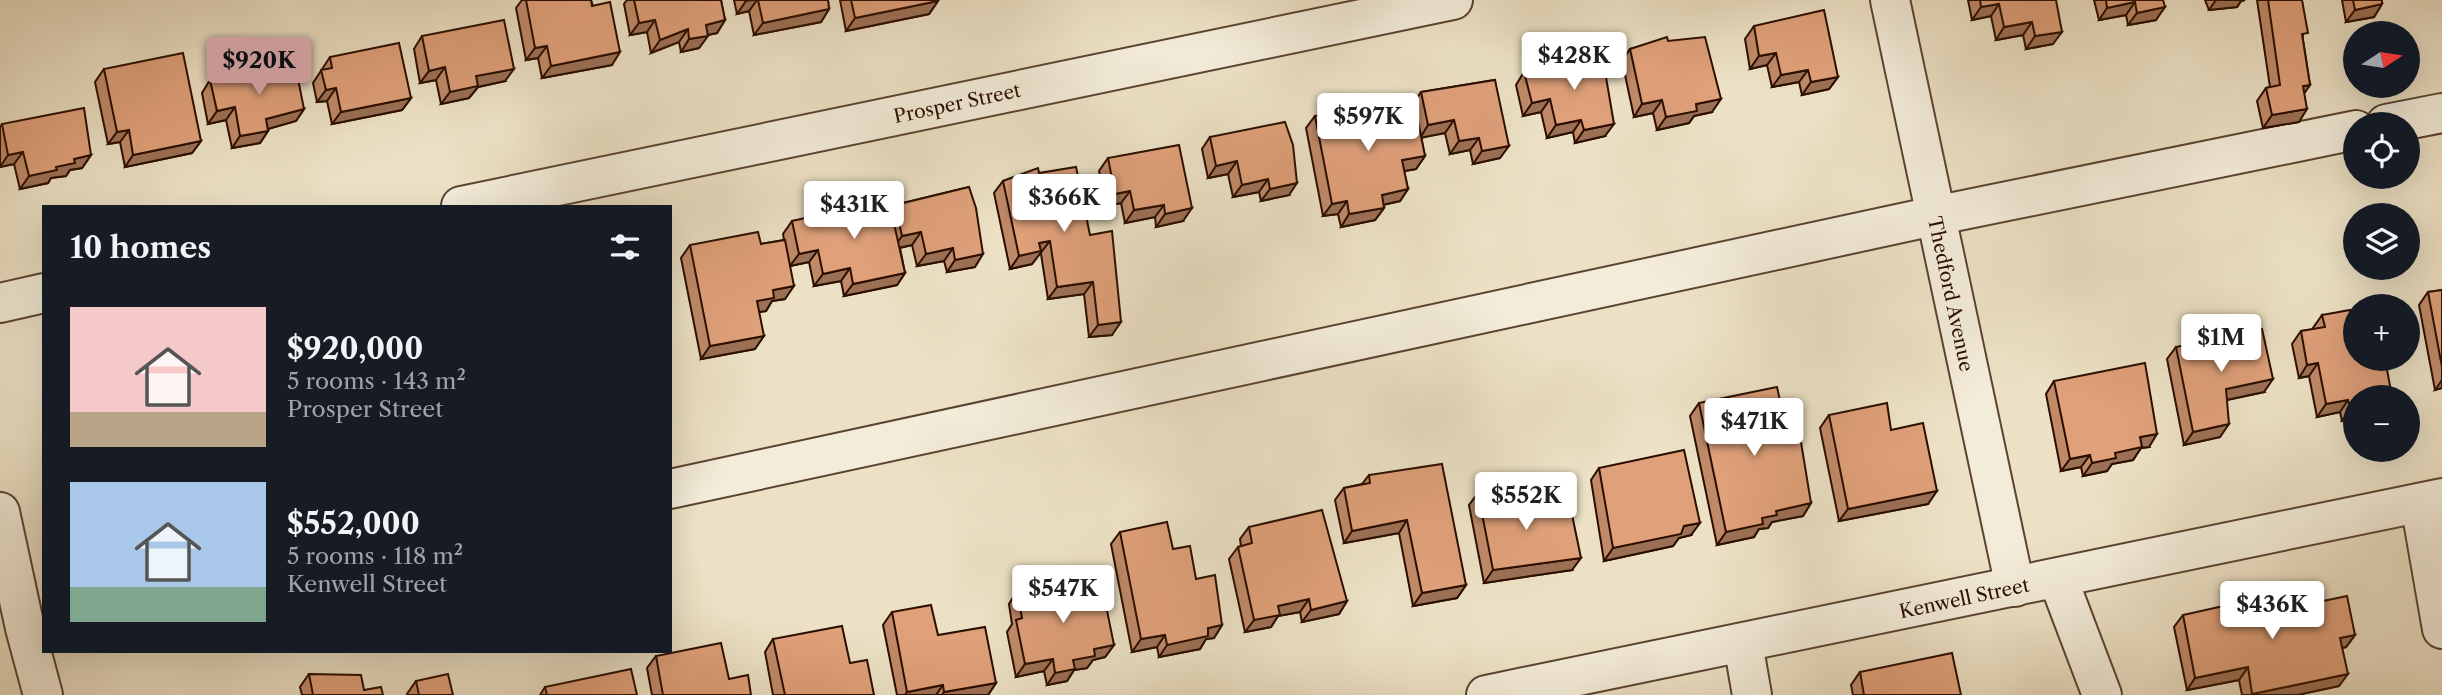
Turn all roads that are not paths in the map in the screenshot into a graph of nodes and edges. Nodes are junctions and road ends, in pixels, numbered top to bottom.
1 (1453, 0) edge
2 (1889, 0) edge
3 (2442, 113) edge
4 (2420, 117) edge
5 (2343, 134) edge
6 (466, 205) edge
7 (1934, 216) junction
8 (42, 293) edge
9 (0, 303) edge
10 (672, 489) edge
11 (2431, 501) edge
12 (0, 512) edge
13 (2058, 579) junction
14 (2015, 587) junction
15 (34, 626) edge
16 (2442, 629) edge
17 (1743, 643) junction
18 (0, 660) edge
19 (43, 695) edge
20 (1486, 695) edge
21 (1752, 695) edge
22 (2102, 695) edge

1 - 6 street, Prosper Street
2 - 7 street, Thedford Avenue
3 - 4 street
5 - 7 street
7 - 10 street
7 - 14 street, Thedford Avenue
8 - 9 street
11 - 13 street, Kenwell Street
11 - 16 street
12 - 15 street
13 - 14 street, Kenwell Street
13 - 22 street
14 - 17 street, Kenwell Street
15 - 18 street
15 - 19 street
17 - 20 street, Kenwell Street
17 - 21 street

